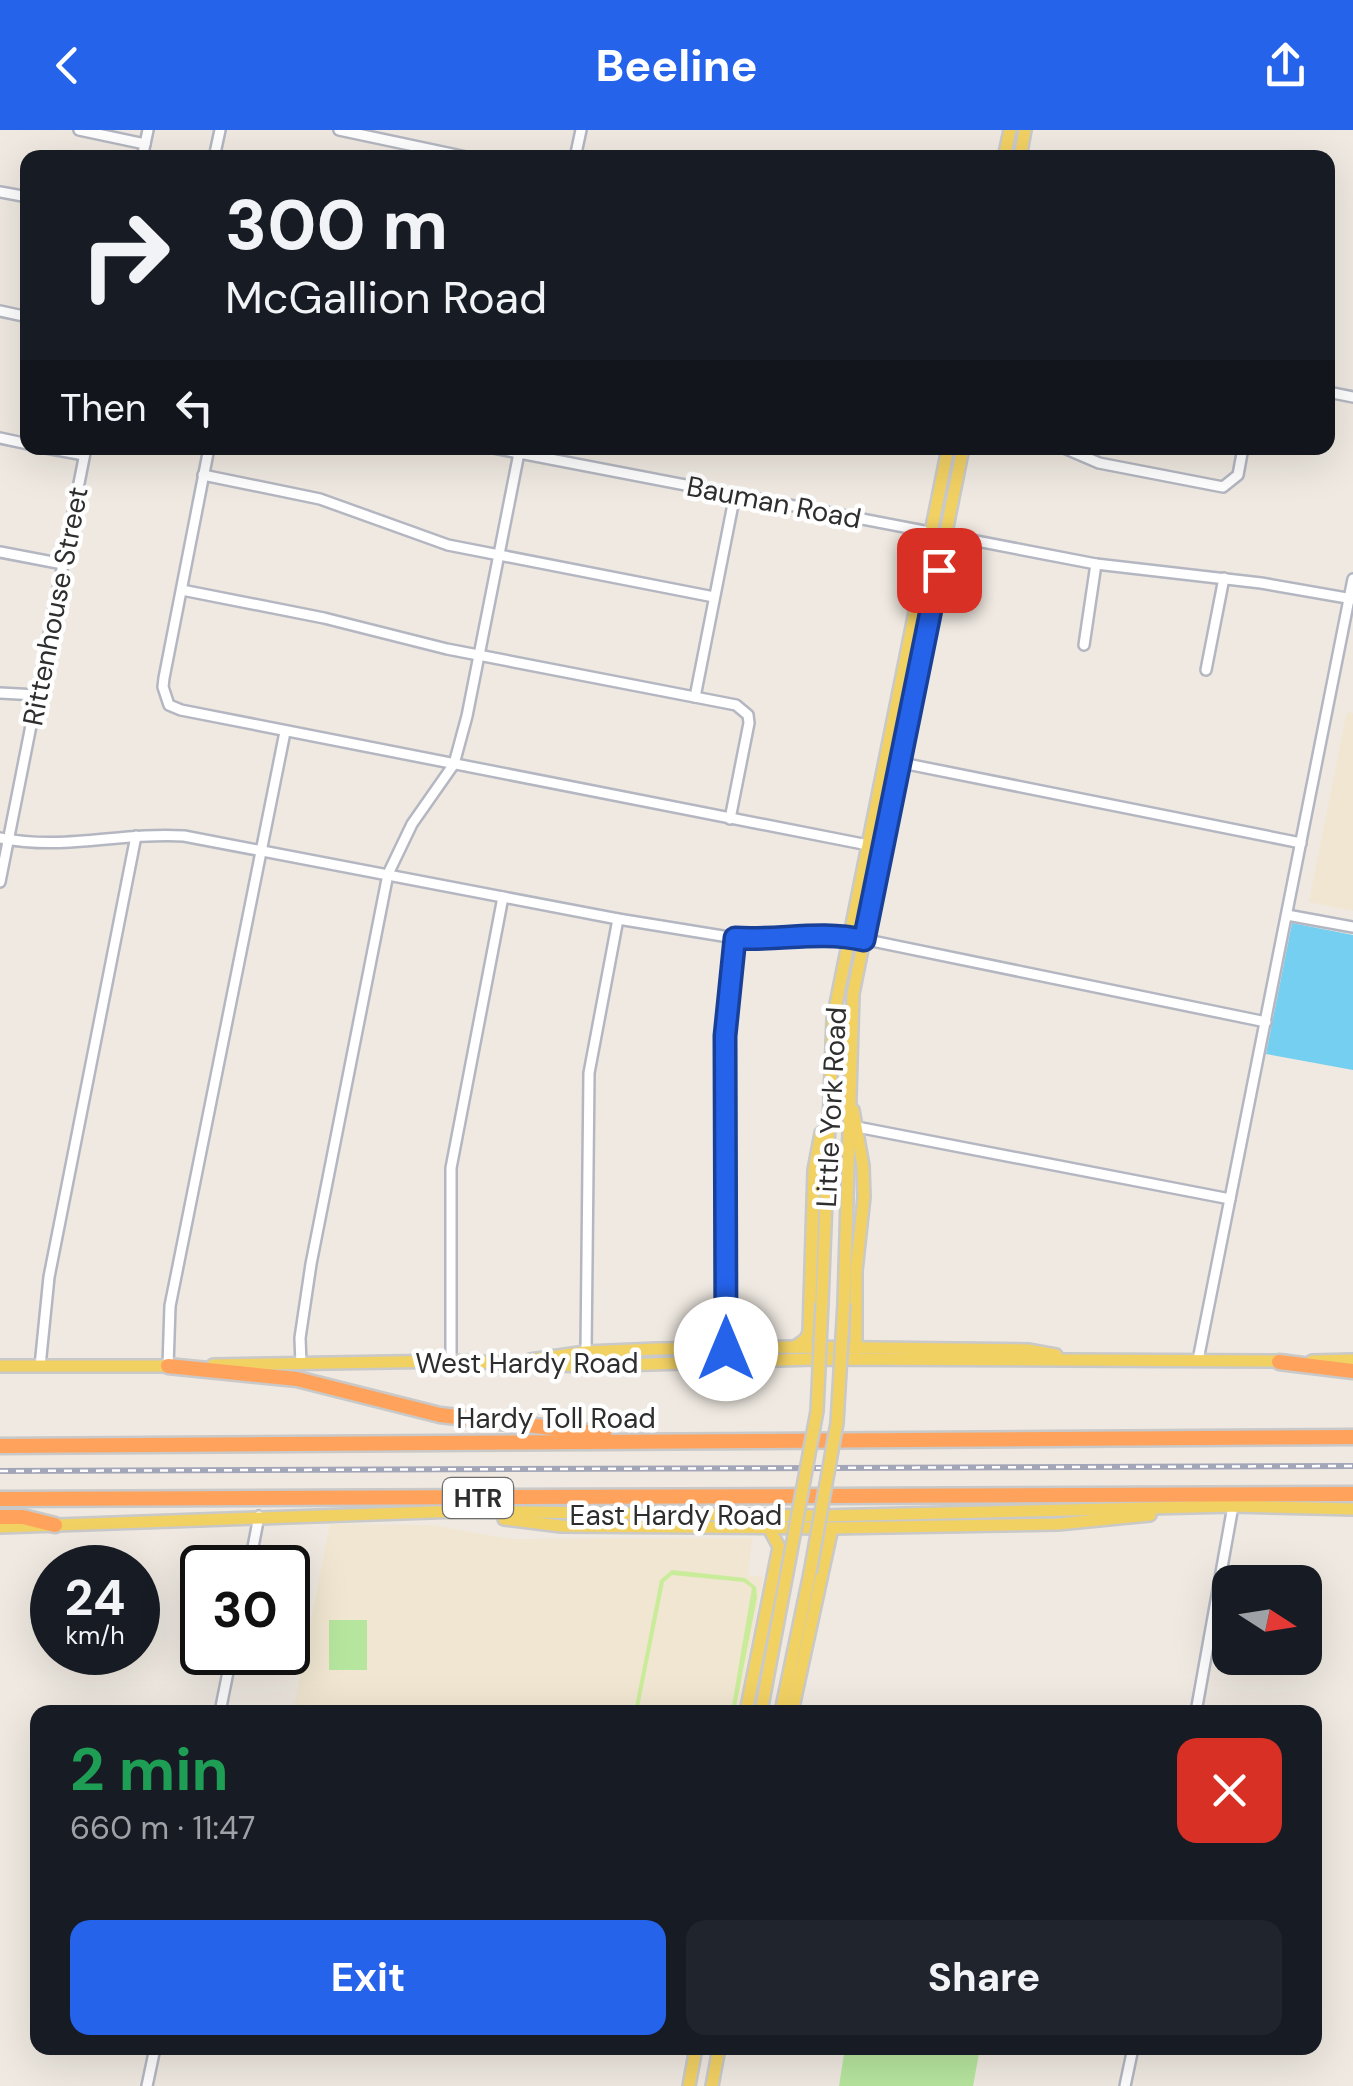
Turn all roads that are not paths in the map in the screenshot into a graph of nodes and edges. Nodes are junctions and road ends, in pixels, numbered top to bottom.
1 (79, 130) edge
2 (148, 130) edge
3 (340, 130) edge
4 (145, 144) junction
5 (144, 150) edge
6 (434, 150) edge
7 (84, 455) edge
8 (208, 455) edge
9 (518, 455) edge
10 (544, 455) edge
11 (947, 455) edge
12 (962, 455) edge
13 (1080, 455) edge
14 (1242, 455) edge
15 (204, 475) junction
16 (735, 494) junction
17 (932, 532) junction
18 (946, 534) junction
19 (0, 552) edge
20 (499, 555) junction
21 (63, 564) junction
22 (1096, 564) junction
23 (1224, 578) junction
24 (1353, 579) edge
25 (182, 590) junction
26 (714, 597) junction
27 (1351, 599) edge
28 (1084, 646) dead end
29 (478, 655) junction
30 (1206, 670) dead end
31 (0, 693) edge
32 (37, 695) junction
33 (696, 696) junction
34 (285, 732) junction
35 (887, 760) junction
36 (901, 763) junction
37 (454, 764) junction
38 (730, 819) junction
39 (136, 836) junction
40 (4, 839) edge
41 (1301, 843) junction
42 (868, 845) junction
43 (260, 850) junction
44 (388, 874) junction
45 (0, 882) edge
46 (503, 896) junction
47 (1287, 915) junction
48 (618, 919) junction
49 (1353, 927) edge
50 (849, 936) junction
51 (735, 938) junction
52 (864, 940) junction
53 (1266, 1022) junction
54 (850, 1095) junction
55 (828, 1099) junction
56 (858, 1127) junction
57 (1230, 1199) junction
58 (856, 1312) junction
59 (809, 1320) junction
60 (795, 1346) junction
61 (726, 1349) junction
62 (856, 1349) junction
63 (586, 1352) junction
64 (821, 1359) junction
65 (842, 1359) junction
66 (1198, 1360) junction
67 (1353, 1360) edge
68 (1088, 1361) junction
69 (451, 1362) junction
70 (1279, 1362) junction
71 (300, 1364) junction
72 (506, 1364) junction
73 (0, 1366) edge
74 (40, 1366) junction
75 (168, 1366) junction
76 (1353, 1371) edge
77 (1353, 1437) edge
78 (694, 1443) junction
79 (0, 1446) edge
80 (1353, 1494) edge
81 (0, 1499) edge
82 (1233, 1506) junction
83 (1353, 1509) edge
84 (460, 1511) junction
85 (258, 1516) junction
86 (797, 1516) junction
87 (821, 1516) junction
88 (0, 1517) edge
89 (55, 1525) junction
90 (0, 1527) edge
91 (769, 1528) junction
92 (832, 1528) junction
93 (252, 1545) edge
94 (776, 1560) junction
95 (825, 1562) junction
96 (227, 1675) edge
97 (221, 1705) edge
98 (747, 1705) edge
99 (762, 1705) edge
100 (783, 1705) edge
101 (794, 1705) edge
102 (1197, 1705) edge
103 (154, 2055) edge
104 (695, 2055) edge
105 (717, 2055) edge
106 (1131, 2055) edge
107 (147, 2086) edge
108 (689, 2086) edge
109 (712, 2086) edge
110 (1125, 2086) edge

1 - 4 street
2 - 4 street
3 - 6 street
4 - 5 street
7 - 21 street, Rittenhouse Street
8 - 15 street
9 - 20 street
10 - 16 street, Bauman Road
11 - 17 main road, Little York Road
12 - 18 main road, Little York Road
13 - 14 street
15 - 20 street
15 - 25 street
16 - 17 street, Bauman Road
16 - 26 street
17 - 18 street, Bauman Road
17 - 35 main road, Little York Road
18 - 22 street, Bauman Road
18 - 36 main road, Little York Road
19 - 21 street
20 - 26 street
20 - 29 street
21 - 32 street, Rittenhouse Street
22 - 23 street, Bauman Road
22 - 28 street
23 - 27 street, Bauman Road
23 - 30 street
24 - 27 street
25 - 29 street
25 - 34 street
26 - 33 street
27 - 41 street
29 - 33 street
29 - 37 street
31 - 32 street
32 - 40 street, Rittenhouse Street
33 - 38 street
34 - 37 street
34 - 43 street
35 - 36 street
35 - 42 main road, Little York Road
36 - 41 street
36 - 52 main road, Little York Road
37 - 38 street
37 - 44 street
38 - 42 street
39 - 40 street
39 - 43 street
39 - 74 street
40 - 45 street, Rittenhouse Street
41 - 47 street
42 - 50 main road, Little York Road
43 - 44 street
43 - 75 street
44 - 46 street
44 - 71 street
46 - 48 street
46 - 69 street
47 - 49 street
47 - 53 street
48 - 51 street
48 - 63 street
50 - 51 street
50 - 52 street
50 - 55 main road, Little York Road
51 - 61 street
52 - 53 street
52 - 54 main road, Little York Road
53 - 57 street
54 - 56 main road
54 - 65 main road, Little York Road, bridge
55 - 59 main road
55 - 64 main road, Little York Road, bridge
56 - 57 street
56 - 58 main road
57 - 66 street
58 - 59 main road
58 - 62 main road
59 - 60 main road
60 - 61 main road
60 - 62 main road
61 - 63 main road
62 - 68 main road
63 - 72 main road
64 - 65 main road, West Hardy Road, bridge
64 - 72 main road, West Hardy Road
64 - 86 main road, Little York Road, bridge
65 - 68 main road, West Hardy Road
65 - 87 main road, Little York Road, bridge
66 - 68 main road, West Hardy Road
66 - 70 main road, West Hardy Road
67 - 70 main road, West Hardy Road
69 - 71 main road, West Hardy Road
69 - 72 main road, West Hardy Road
70 - 76 highway
71 - 75 main road, West Hardy Road
73 - 74 main road, West Hardy Road
74 - 75 main road, West Hardy Road
75 - 78 highway
77 - 78 highway, Hardy Toll Road / HTR
78 - 79 highway, Hardy Toll Road / HTR
80 - 81 highway, HTR
82 - 83 main road, East Hardy Road
82 - 87 main road, East Hardy Road
82 - 92 main road
82 - 102 street
84 - 85 main road, East Hardy Road
84 - 86 main road, East Hardy Road
84 - 91 main road
85 - 89 main road, East Hardy Road
85 - 93 street
86 - 87 main road, East Hardy Road, bridge
86 - 99 main road, Little York Road, bridge
87 - 100 main road, Little York Road, bridge
88 - 89 highway
89 - 90 main road, East Hardy Road
91 - 92 main road
91 - 94 main road
92 - 95 main road
94 - 95 main road
94 - 98 main road
95 - 101 main road
96 - 97 street
103 - 107 street
104 - 108 main road
105 - 109 main road
106 - 110 street

